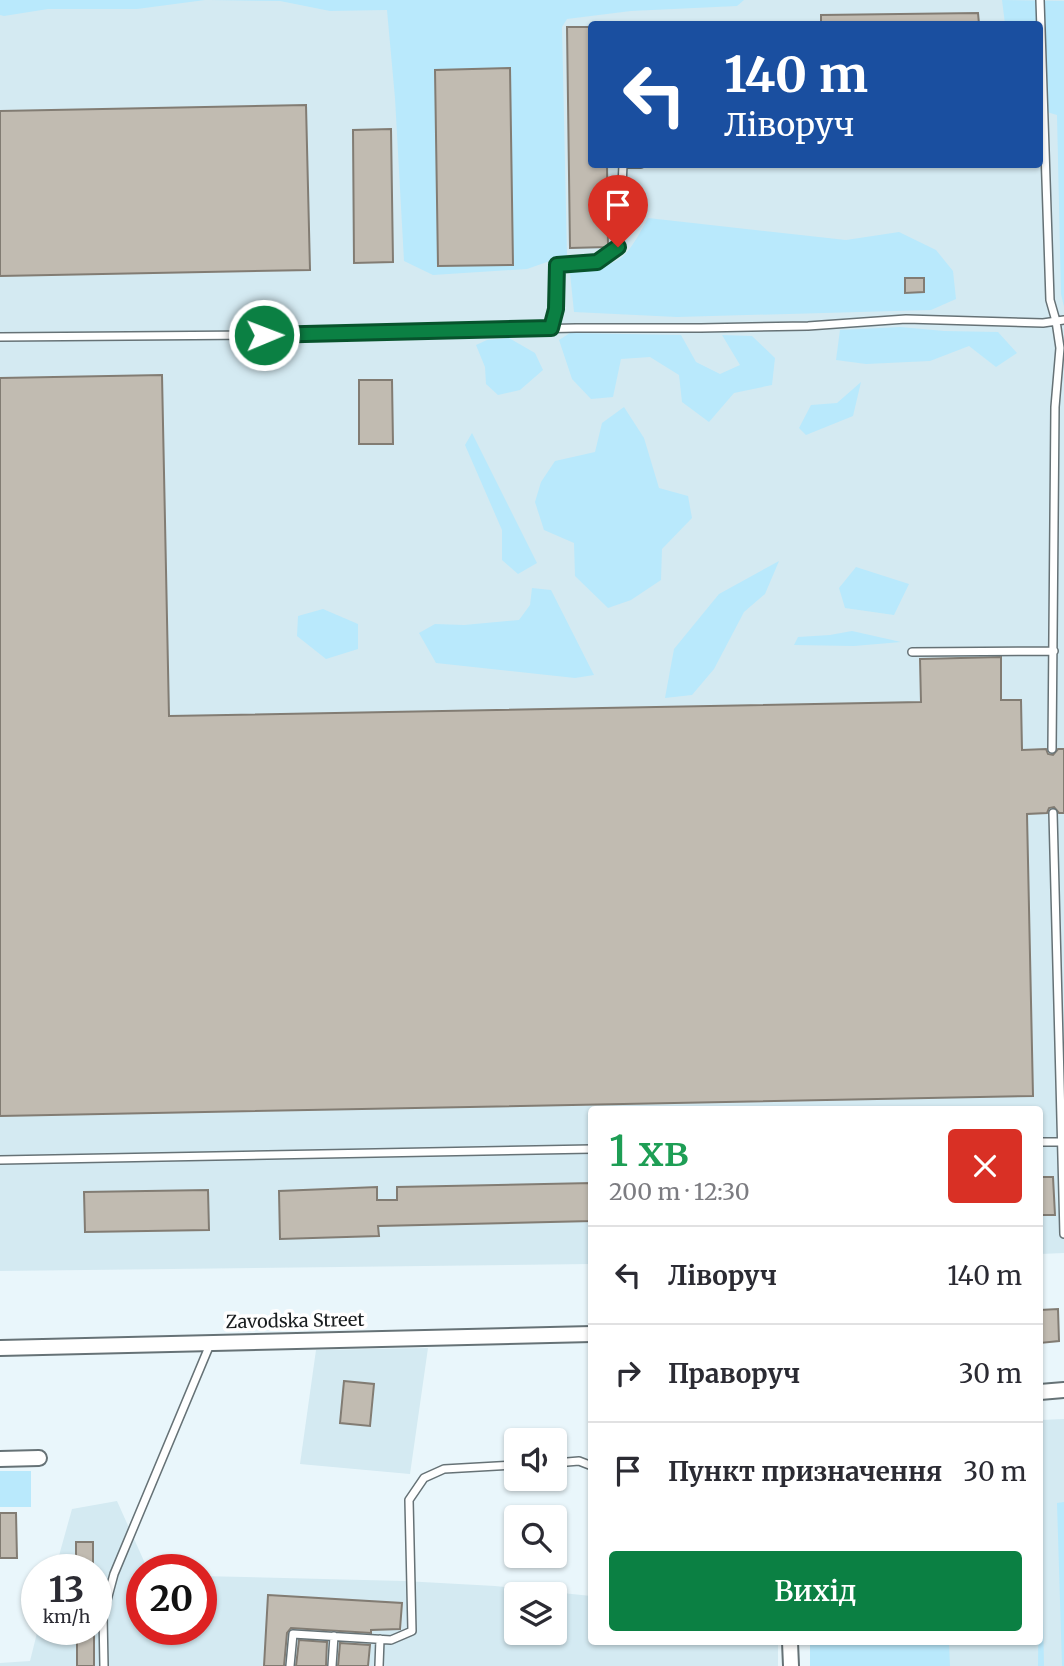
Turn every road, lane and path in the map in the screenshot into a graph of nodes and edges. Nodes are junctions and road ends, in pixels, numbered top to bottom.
1 (1040, 0) edge
2 (1040, 21) edge
3 (1043, 116) edge
4 (623, 168) edge
5 (1060, 320) edge
6 (551, 328) junction
7 (0, 337) edge
8 (1054, 651) junction
9 (912, 653) dead end
10 (1052, 749) dead end
11 (1053, 813) dead end
12 (1043, 1142) edge
13 (1062, 1142) edge
14 (588, 1149) edge
15 (0, 1160) edge
16 (1064, 1234) edge
17 (588, 1334) edge
18 (211, 1342) junction
19 (0, 1348) edge
20 (1064, 1390) edge
21 (1043, 1392) edge
22 (39, 1458) dead end
23 (0, 1459) edge
24 (567, 1462) edge
25 (588, 1464) edge
26 (504, 1466) edge
27 (334, 1636) junction
28 (380, 1639) junction
29 (790, 1645) edge
30 (104, 1666) edge
31 (290, 1666) edge
32 (332, 1666) edge
33 (379, 1666) edge
34 (791, 1666) edge

1 - 2 lane
3 - 5 lane
4 - 6 lane
5 - 6 lane
5 - 8 lane
6 - 7 lane
8 - 9 lane
8 - 10 lane
11 - 13 lane
12 - 13 lane
13 - 16 lane
14 - 15 lane
17 - 18 street, Zavodska Street
18 - 19 street, Zavodska Street
18 - 30 lane
20 - 21 street
22 - 23 street
24 - 25 lane
26 - 28 lane
27 - 28 lane
27 - 31 lane
27 - 32 lane
28 - 33 lane
29 - 34 street

